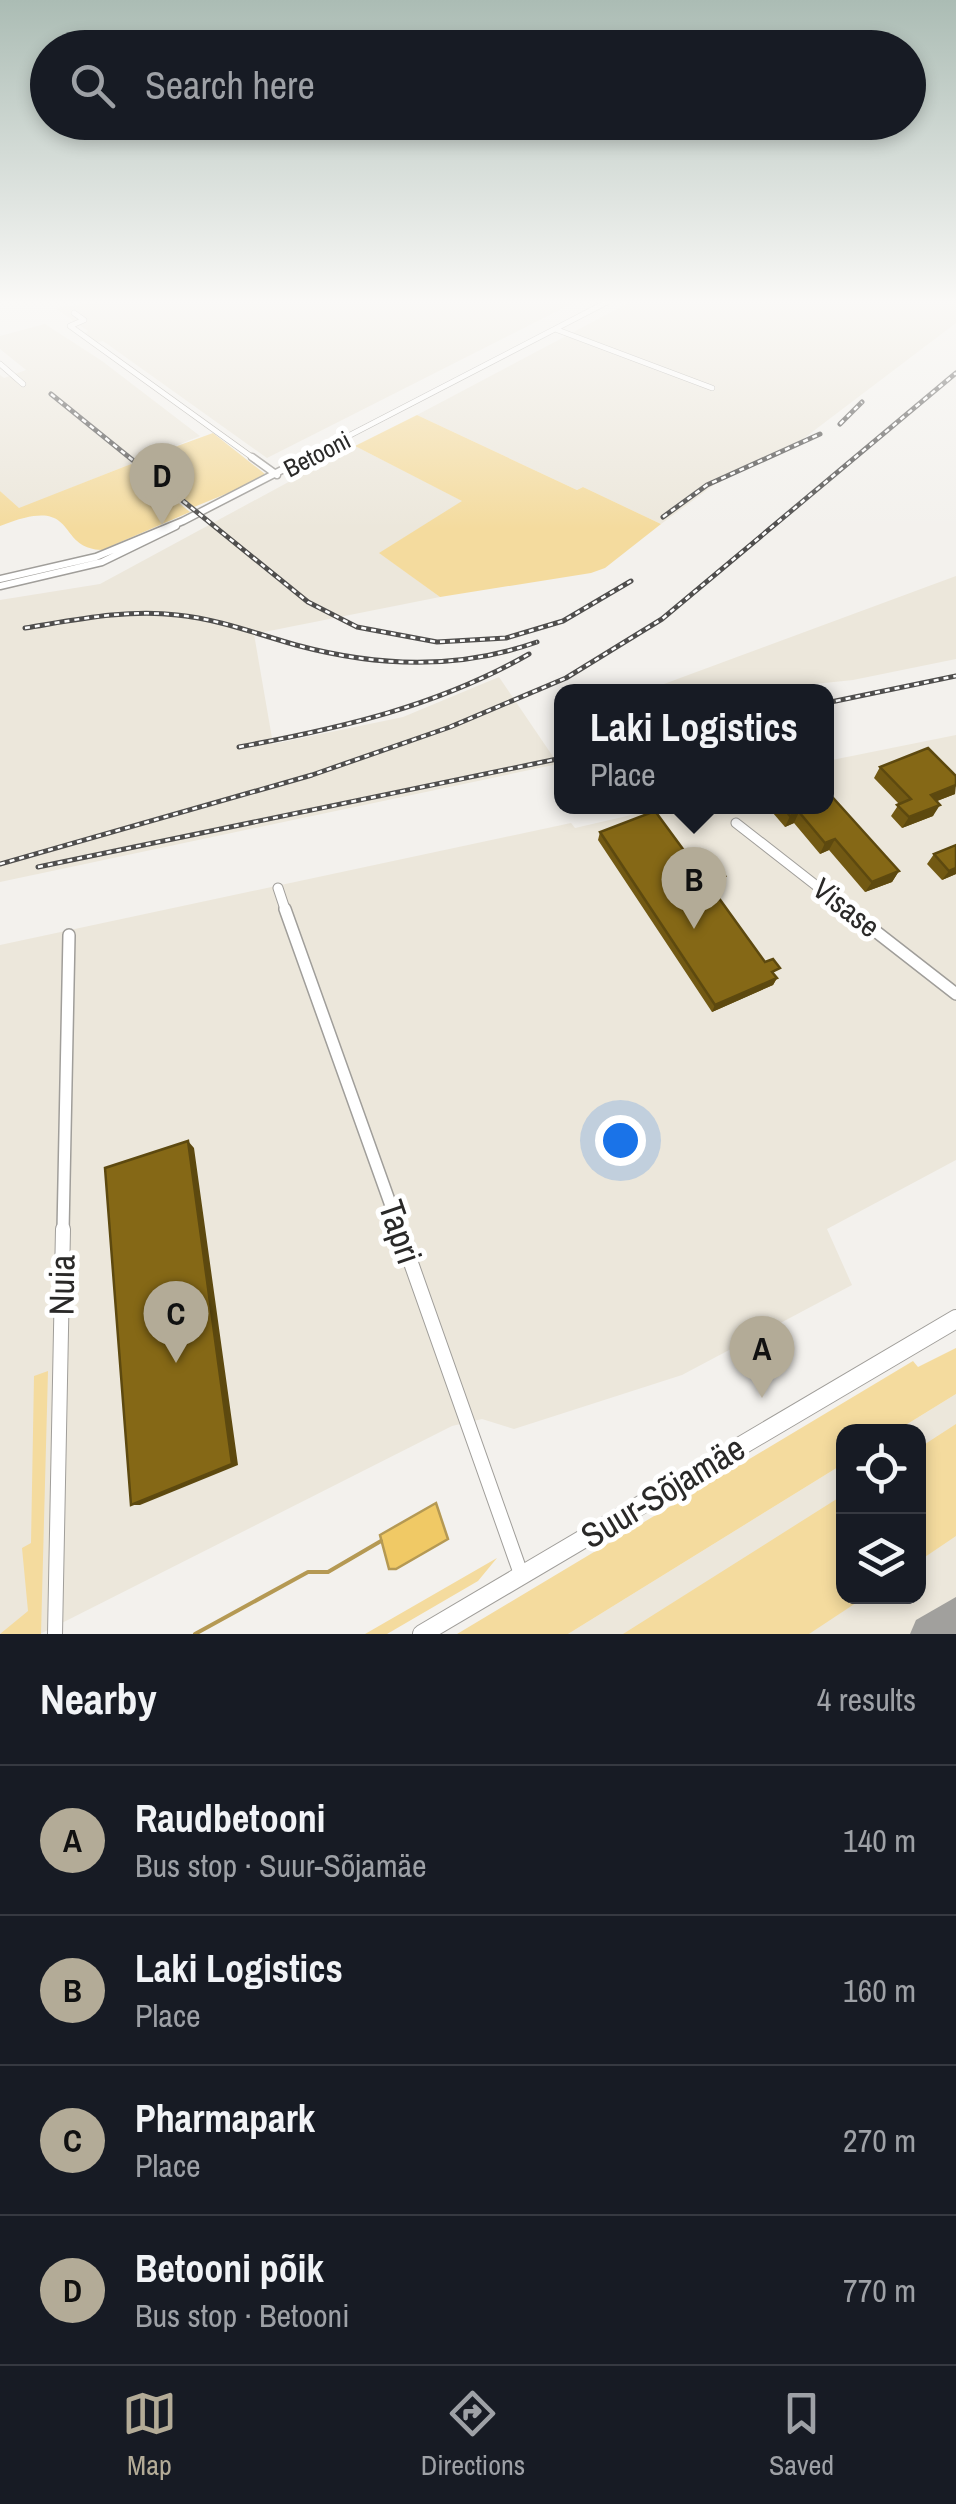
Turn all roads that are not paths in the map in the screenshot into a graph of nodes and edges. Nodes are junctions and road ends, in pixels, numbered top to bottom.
1 (15, 377) edge
2 (141, 377) edge
3 (464, 377) edge
4 (684, 377) edge
5 (23, 384) dead end
6 (712, 388) dead end
7 (277, 475) junction
8 (0, 582) edge
9 (736, 822) dead end
10 (278, 888) dead end
11 (68, 935) dead end
12 (956, 994) edge
13 (956, 1319) edge
14 (521, 1576) junction
15 (55, 1634) edge
16 (422, 1634) edge

1 - 5 street
2 - 7 street
3 - 7 street, Betooni
4 - 6 street
7 - 8 street, Betooni
9 - 12 street, Visase
10 - 14 street, Tapri
11 - 15 street, Nuia
13 - 14 main road, Suur-Sõjamäe
14 - 16 main road, Suur-Sõjamäe

